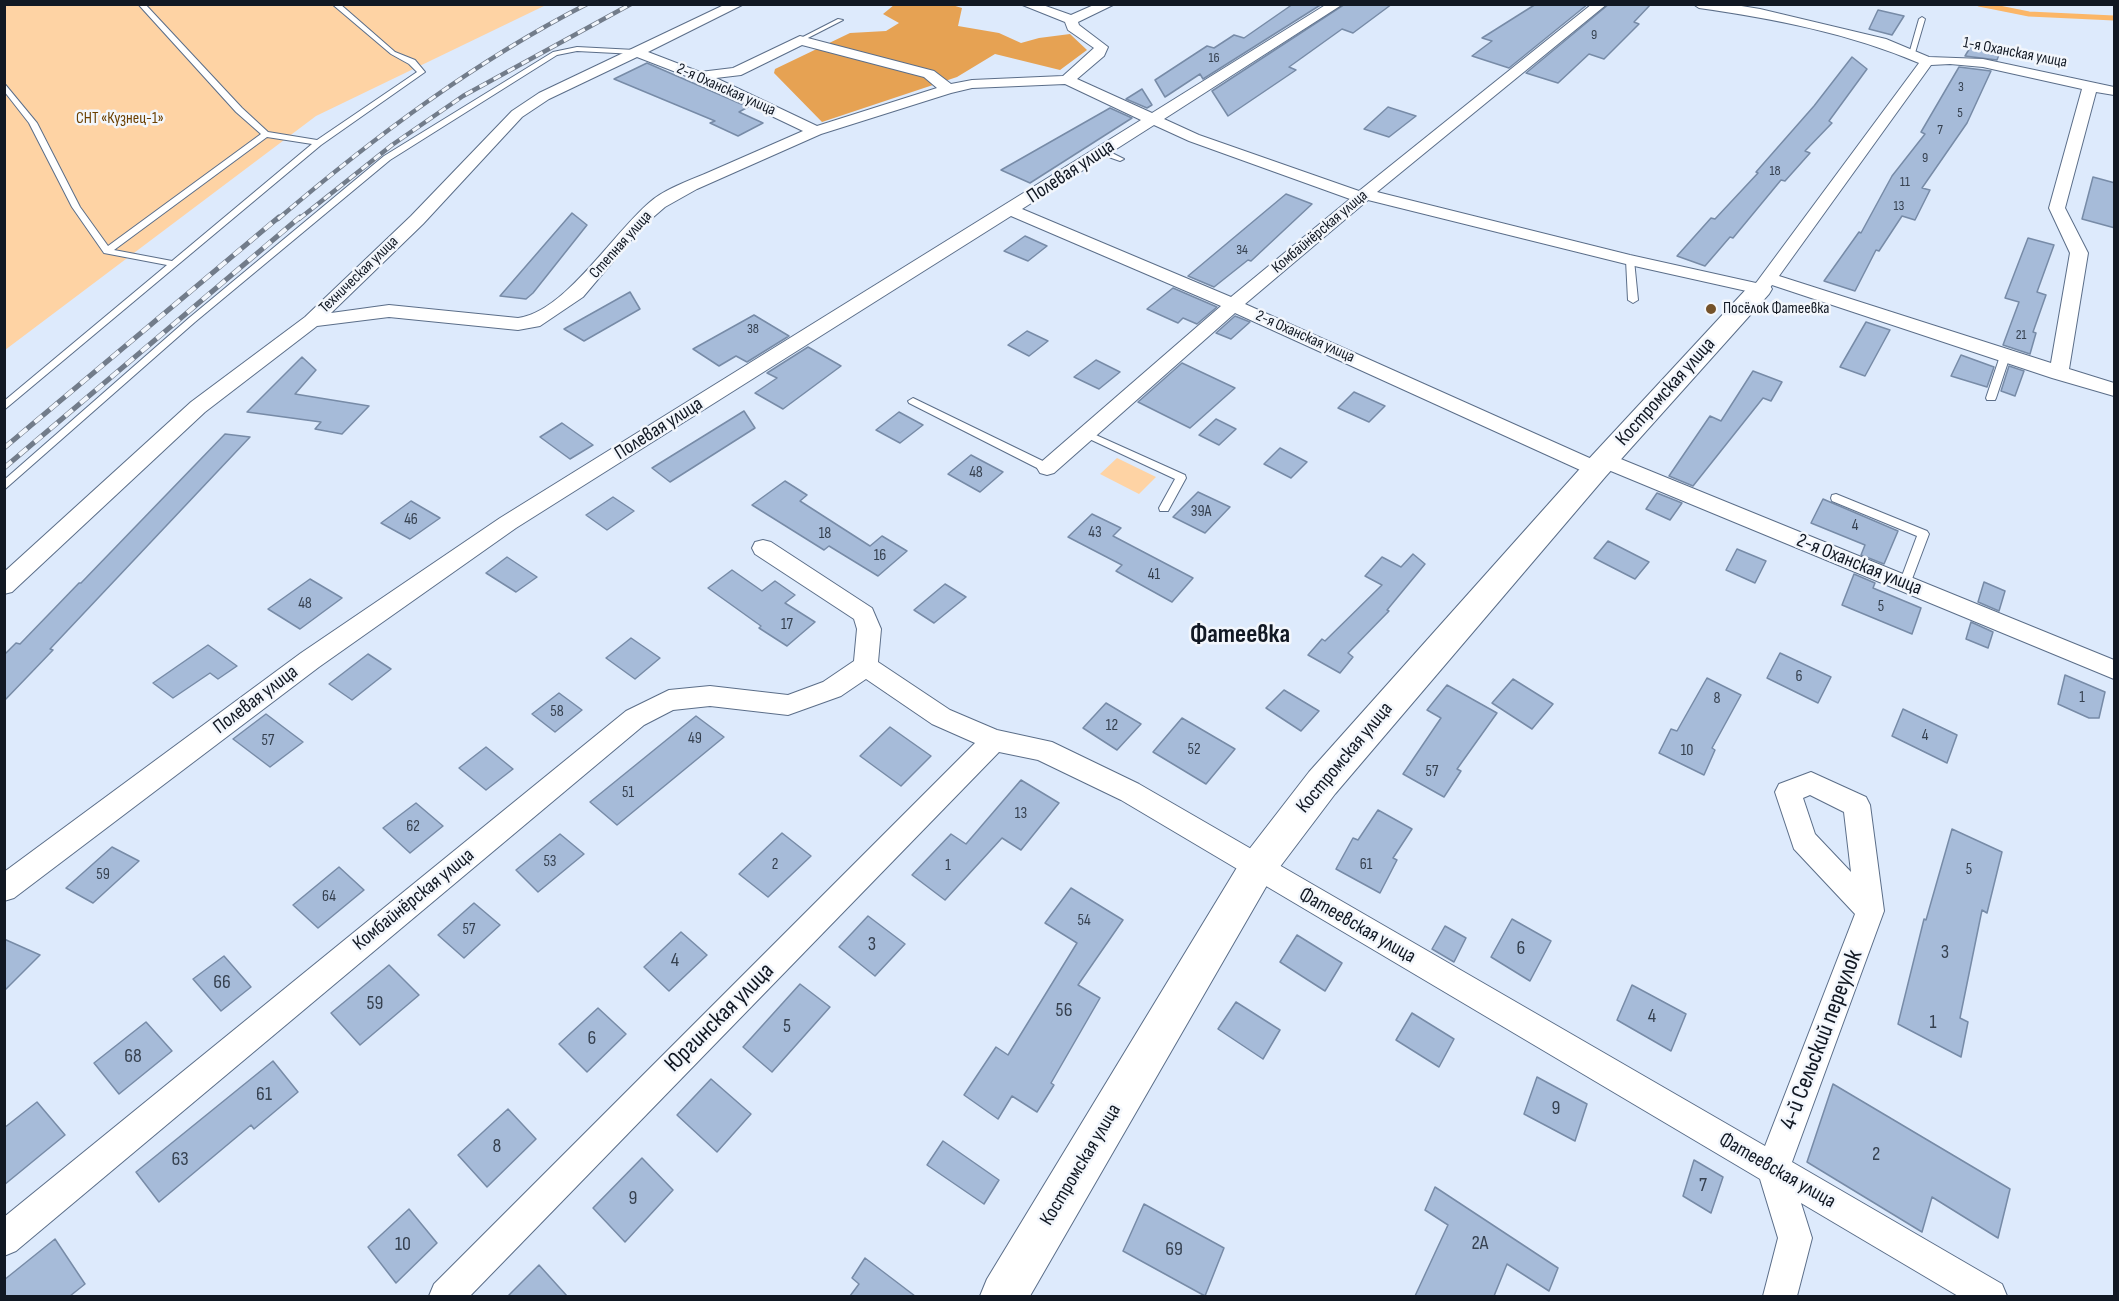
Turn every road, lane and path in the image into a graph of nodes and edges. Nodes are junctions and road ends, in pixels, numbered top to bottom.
1 (141, 4) edge
2 (335, 4) edge
3 (738, 4) edge
4 (1026, 4) edge
5 (1109, 4) edge
6 (1337, 4) edge
7 (1601, 4) edge
8 (1699, 4) edge
9 (1922, 19) dead end
10 (840, 20) dead end
11 (1071, 20) junction
12 (800, 40) junction
13 (635, 52) junction
14 (1911, 53) junction
15 (1927, 61) junction
16 (699, 76) junction
17 (1067, 80) junction
18 (4, 85) edge
19 (2090, 86) junction
20 (948, 89) junction
21 (2115, 91) edge
22 (1153, 119) junction
23 (816, 131) junction
24 (266, 135) junction
25 (318, 143) junction
26 (1363, 196) junction
27 (1011, 210) junction
28 (106, 251) junction
29 (1630, 260) junction
30 (174, 264) junction
31 (1764, 283) junction
32 (1633, 300) dead end
33 (1233, 305) junction
34 (312, 321) junction
35 (2005, 356) junction
36 (2060, 374) junction
37 (2115, 390) edge
38 (1991, 398) dead end
39 (912, 401) dead end
40 (4, 406) edge
41 (1087, 434) junction
42 (1600, 464) junction
43 (1047, 468) joint
44 (4, 486) edge
45 (1836, 498) dead end
46 (1164, 508) dead end
47 (763, 548) dead end
48 (1905, 584) junction
49 (4, 586) edge
50 (866, 666) junction
51 (2115, 670) edge
52 (994, 740) junction
53 (1257, 867) junction
54 (4, 889) edge
55 (1870, 911) dead end
56 (1773, 1168) junction
57 (4, 1239) edge
58 (446, 1296) edge
59 (1004, 1296) edge
60 (1780, 1296) edge
61 (1990, 1296) edge

1 - 24 lane
2 - 25 lane
3 - 13 street, Техническая улица
4 - 11 street
5 - 11 street
6 - 22 street, Полевая улица
7 - 26 street, Комбайнёрская улица
8 - 14 street, 1-я Оханская улица
9 - 14 lane
10 - 12 lane
11 - 17 street
12 - 16 street
12 - 20 street
13 - 16 street, 2-я Оханская улица
13 - 34 street, Техническая улица
13 - 44 lane
14 - 15 street, 1-я Оханская улица
15 - 19 street, 1-я Оханская улица
15 - 31 street, Костромская улица
16 - 23 street, 2-я Оханская улица
17 - 20 street, Степная улица
17 - 22 street
18 - 28 lane
19 - 21 street, 1-я Оханская улица
19 - 36 street
20 - 23 street, Степная улица
22 - 26 street
22 - 27 street, Полевая улица
23 - 34 street, Степная улица
24 - 25 lane
24 - 28 lane
25 - 30 lane
26 - 29 street
26 - 33 street, Комбайнёрская улица
27 - 33 street, 2-я Оханская улица
27 - 54 street, Полевая улица
28 - 30 lane
29 - 31 street
29 - 32 lane
30 - 40 lane
31 - 35 street
31 - 42 street, Костромская улица
33 - 41 street, Комбайнёрская улица
33 - 42 street, 2-я Оханская улица
34 - 49 street, Техническая улица
35 - 36 street
35 - 38 lane
36 - 37 street
39 - 43 lane
41 - 43 street, Комбайнёрская улица
41 - 46 lane
42 - 48 street, 2-я Оханская улица
42 - 53 street, Костромская улица
45 - 48 lane
47 - 50 street
48 - 51 street, 2-я Оханская улица
50 - 52 street, Фатеевская улица
50 - 57 street, Комбайнёрская улица
52 - 53 street, Фатеевская улица
52 - 58 street, Юргинская улица
53 - 56 street, Фатеевская улица
53 - 59 street, Костромская улица
55 - 56 street, 4-й Сельский переулок
56 - 60 street
56 - 61 street, Фатеевская улица

